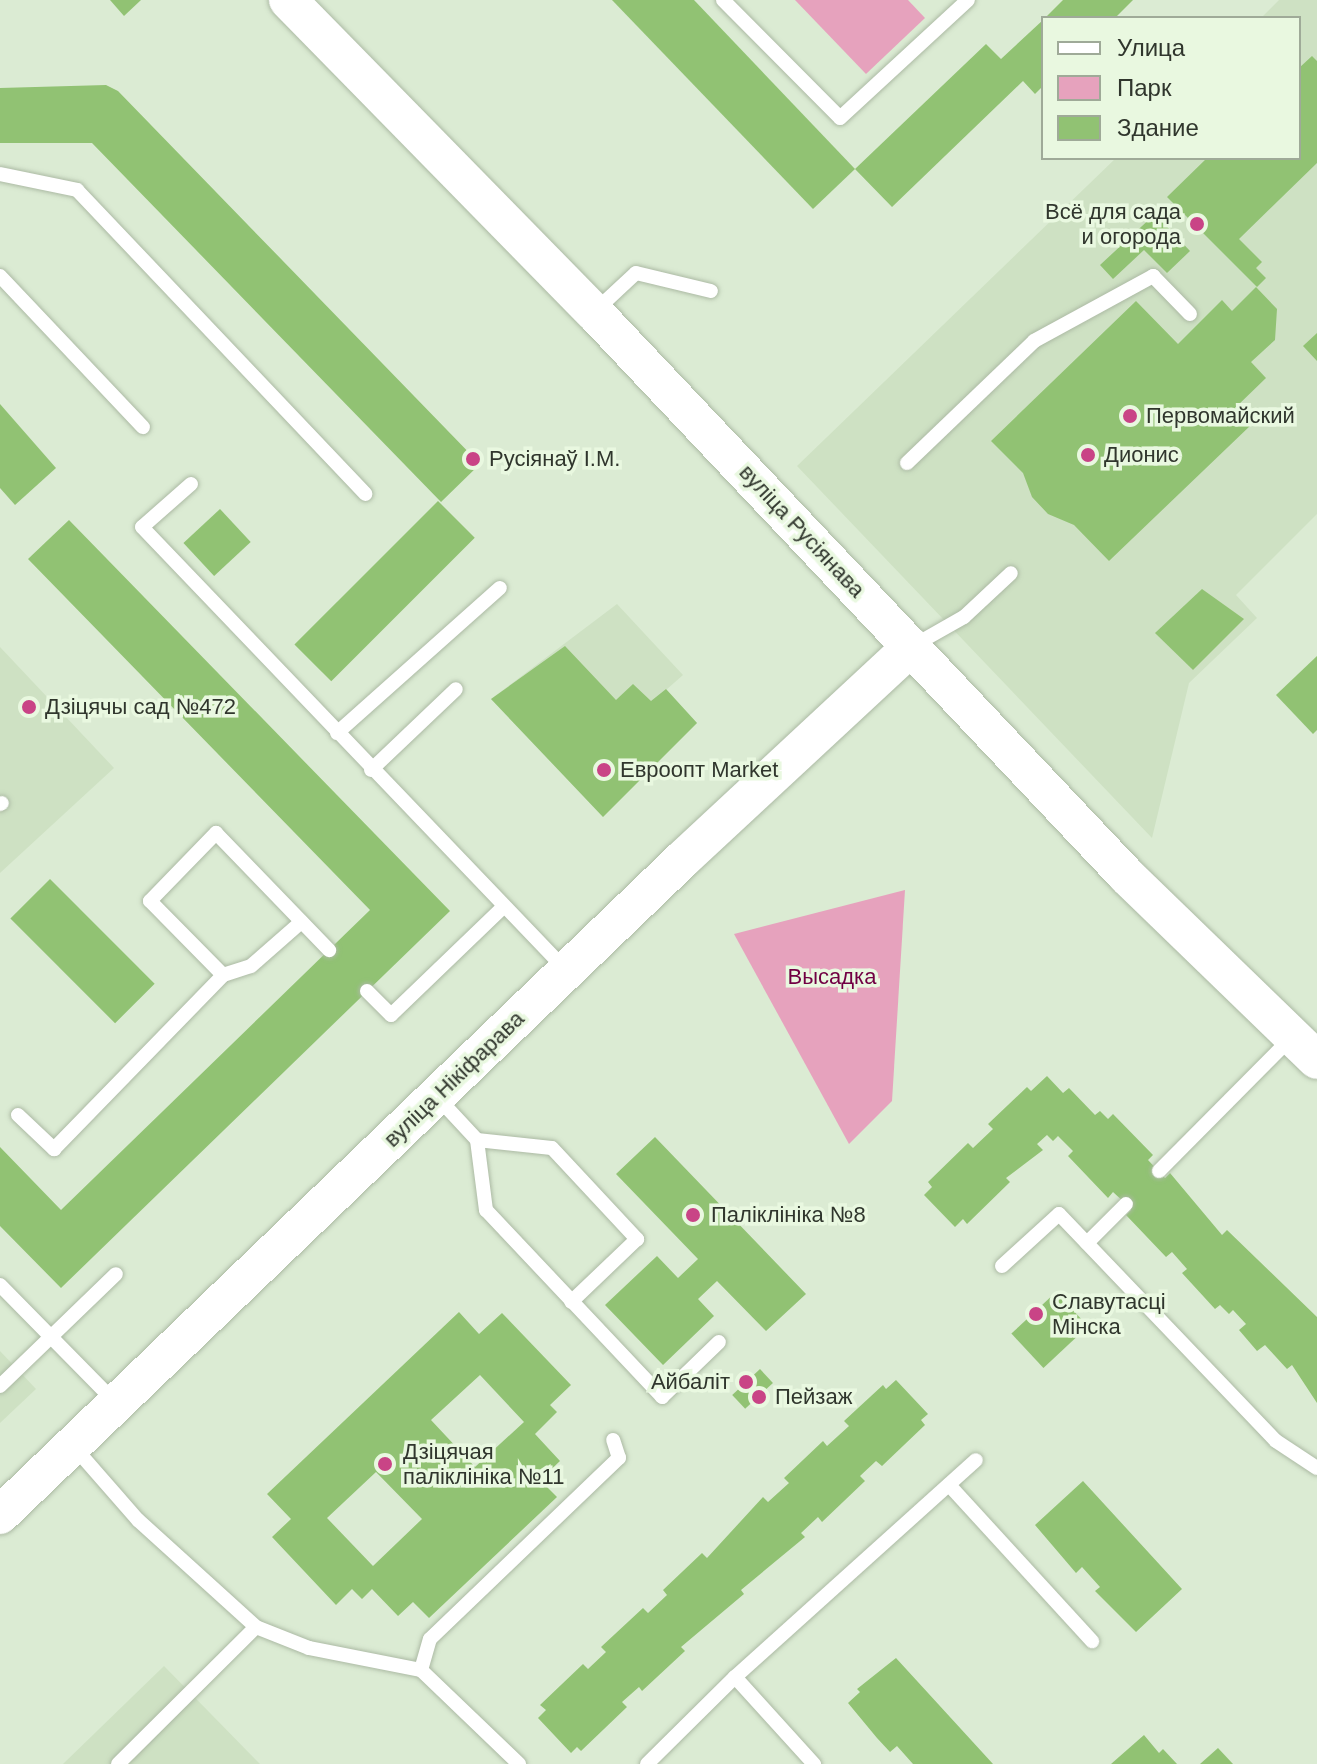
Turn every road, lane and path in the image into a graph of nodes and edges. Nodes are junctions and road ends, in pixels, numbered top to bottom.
1 (288, 0) edge
2 (723, 0) edge
3 (968, 0) edge
4 (0, 174) edge
5 (0, 276) edge
6 (711, 291) dead end
7 (594, 312) junction
8 (1190, 314) dead end
9 (143, 427) dead end
10 (907, 463) dead end
11 (191, 484) dead end
12 (365, 494) dead end
13 (1011, 573) dead end
14 (500, 588) dead end
15 (911, 647) junction
16 (456, 689) dead end
17 (337, 733) junction
18 (371, 770) junction
19 (502, 908) junction
20 (301, 922) junction
21 (329, 950) dead end
22 (566, 970) junction
23 (223, 975) junction
24 (367, 991) dead end
25 (1305, 1048) edge
26 (437, 1096) junction
27 (18, 1115) dead end
28 (477, 1140) junction
29 (1159, 1171) dead end
30 (1126, 1204) dead end
31 (1087, 1243) junction
32 (1002, 1266) dead end
33 (116, 1274) dead end
34 (0, 1285) edge
35 (571, 1302) junction
36 (52, 1339) junction
37 (719, 1342) dead end
38 (0, 1386) edge
39 (117, 1403) junction
40 (613, 1440) dead end
41 (72, 1444) junction
42 (976, 1460) dead end
43 (1317, 1468) edge
44 (949, 1485) junction
45 (0, 1515) edge
46 (256, 1627) junction
47 (1092, 1641) dead end
48 (421, 1670) junction
49 (735, 1677) junction
50 (118, 1764) edge
51 (519, 1764) edge
52 (647, 1764) edge
53 (814, 1764) edge

1 - 7 main road, вуліца Русіянава
2 - 3 lane
4 - 12 lane
5 - 9 lane
6 - 7 lane
7 - 15 main road, вуліца Русіянава
8 - 10 lane
11 - 17 lane
13 - 15 lane
14 - 17 lane
15 - 22 main road, вуліца Нікіфарава
15 - 25 main road, вуліца Русіянава
16 - 18 lane
17 - 18 lane
18 - 19 lane
19 - 22 lane
19 - 24 lane
20 - 21 lane
20 - 23 lane
20 - 23 lane
22 - 26 main road, вуліца Нікіфарава
23 - 27 lane
25 - 29 lane
26 - 28 lane
26 - 39 main road, вуліца Нікіфарава
28 - 35 lane
28 - 35 lane
30 - 31 lane
31 - 32 lane
31 - 43 lane
33 - 36 lane
34 - 36 lane
35 - 37 lane
36 - 38 lane
36 - 39 lane
39 - 41 main road, вуліца Нікіфарава
40 - 48 lane
41 - 45 main road, вуліца Нікіфарава
41 - 46 lane
42 - 44 lane
44 - 47 lane
44 - 49 lane
46 - 48 lane
46 - 50 lane
48 - 51 lane
49 - 52 lane
49 - 53 lane

